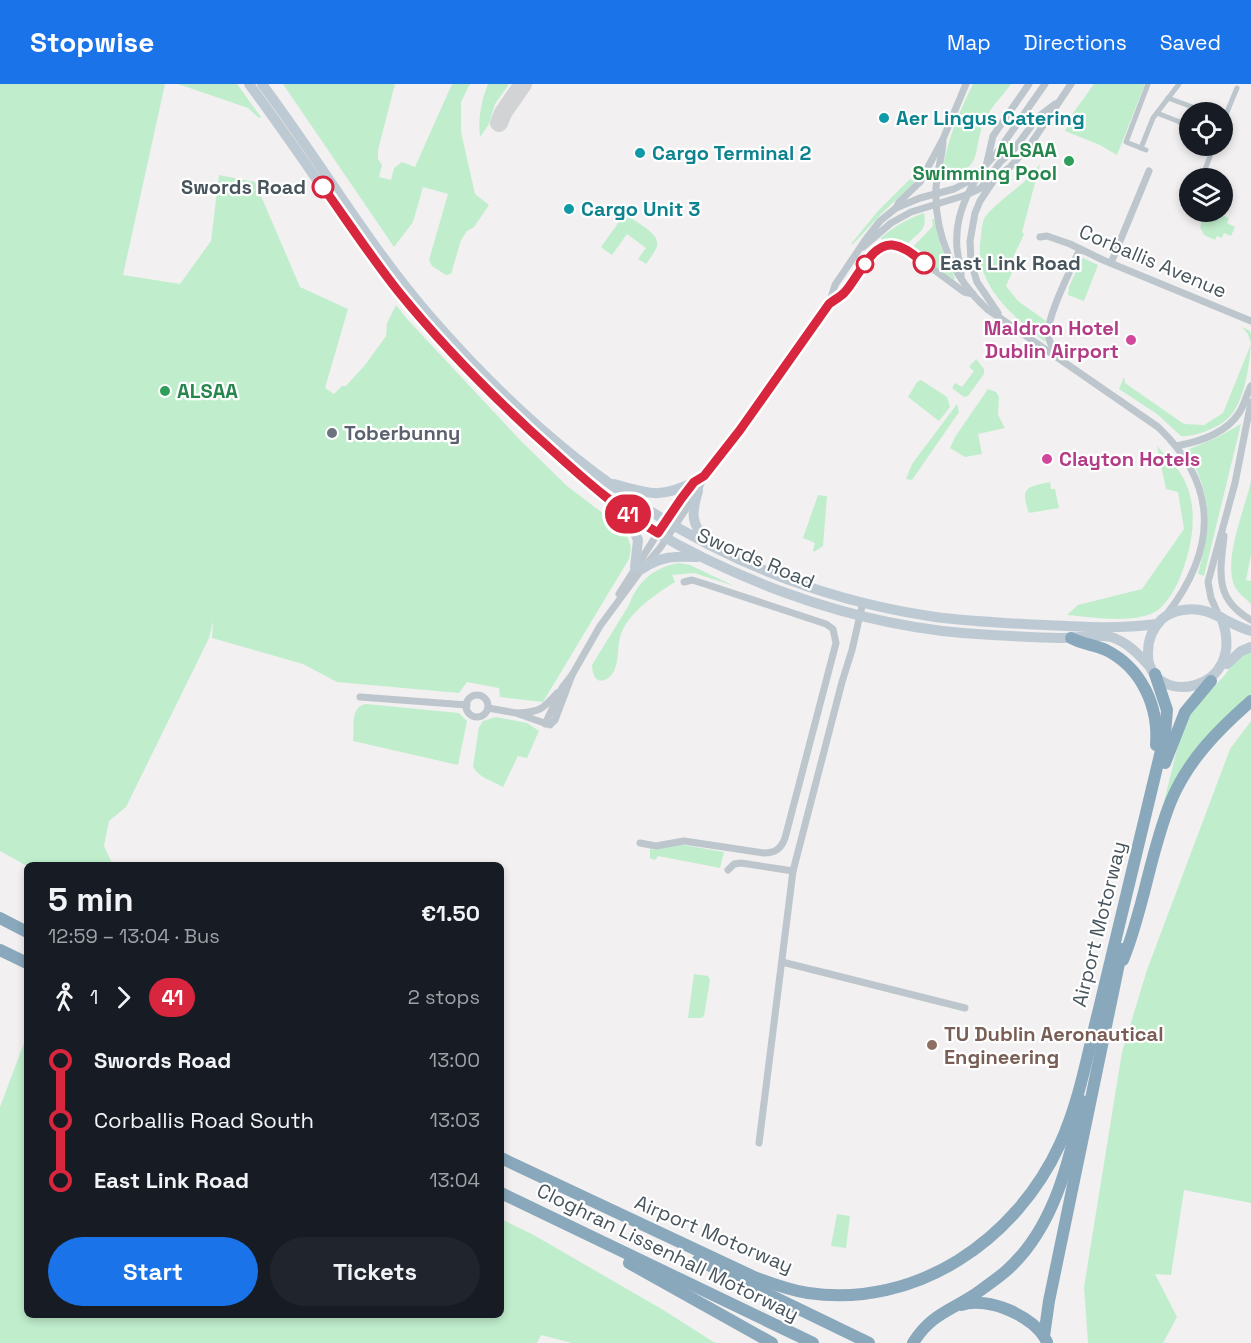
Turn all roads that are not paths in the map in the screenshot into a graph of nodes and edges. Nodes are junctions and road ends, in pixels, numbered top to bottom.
1 (249, 84) edge
2 (262, 84) edge
3 (966, 84) edge
4 (1029, 84) edge
5 (1045, 84) edge
6 (1071, 84) edge
7 (1148, 84) edge
8 (1176, 85) edge
9 (1237, 88) dead end
10 (1168, 98) junction
11 (1059, 100) junction
12 (1179, 102) edge
13 (1231, 102) edge
14 (1157, 113) junction
15 (1179, 122) edge
16 (943, 139) junction
17 (987, 164) junction
18 (1149, 171) dead end
19 (980, 172) junction
20 (936, 194) junction
21 (966, 195) junction
22 (937, 204) junction
23 (896, 208) junction
24 (1040, 237) dead end
25 (1080, 249) junction
26 (859, 250) junction
27 (1111, 263) junction
28 (961, 277) junction
29 (973, 294) junction
30 (829, 304) junction
31 (999, 315) junction
32 (1251, 321) edge
33 (1056, 356) junction
34 (1251, 386) edge
35 (1251, 402) edge
36 (1176, 446) junction
37 (608, 483) junction
38 (696, 486) junction
39 (626, 512) junction
40 (1226, 520) junction
41 (669, 524) junction
42 (662, 535) junction
43 (710, 546) junction
44 (704, 558) junction
45 (638, 568) junction
46 (684, 582) dead end
47 (863, 602) junction
48 (860, 616) junction
49 (1220, 617) junction
50 (1161, 620) junction
51 (1251, 620) edge
52 (1251, 631) edge
53 (1071, 638) junction
54 (1251, 647) edge
55 (1223, 669) junction
56 (1153, 671) junction
57 (572, 675) junction
58 (1210, 681) junction
59 (562, 688) junction
60 (360, 698) dead end
61 (1251, 701) edge
62 (467, 705) junction
63 (488, 708) junction
64 (516, 713) junction
65 (545, 724) junction
66 (1151, 791) junction
67 (640, 843) dead end
68 (728, 870) dead end
69 (793, 871) junction
70 (0, 918) edge
71 (24, 930) edge
72 (0, 950) edge
73 (1113, 953) junction
74 (24, 962) edge
75 (782, 962) junction
76 (1118, 972) junction
77 (965, 1008) dead end
78 (759, 1143) dead end
79 (504, 1161) edge
80 (504, 1161) edge
81 (504, 1194) edge
82 (948, 1309) junction
83 (1046, 1340) edge
84 (914, 1342) edge
85 (772, 1343) edge
86 (813, 1343) edge
87 (869, 1343) edge

1 - 39 main road, Swords Road
2 - 37 main road, Swords Road
3 - 16 street
4 - 17 street
5 - 17 street
6 - 11 street
7 - 14 street
8 - 10 street
9 - 13 street
10 - 12 street
10 - 14 street
11 - 21 street
11 - 31 street
14 - 15 street
16 - 20 street
16 - 23 street
17 - 19 street
18 - 27 street
19 - 20 street
19 - 21 street
20 - 22 street
20 - 23 street
21 - 22 street
21 - 28 street
22 - 26 street
22 - 28 street
23 - 26 street
24 - 25 street, Corballis Avenue
25 - 27 street, Corballis Avenue
25 - 33 street
26 - 30 street
27 - 32 street, Corballis Avenue
28 - 29 street
29 - 30 street
29 - 31 street
30 - 38 street
31 - 33 street
33 - 36 street
34 - 36 street
35 - 40 street
36 - 50 street
37 - 38 main road
37 - 41 main road, Swords Road
38 - 41 street
38 - 43 main road
39 - 42 main road, Swords Road
39 - 45 main road
40 - 49 street
40 - 51 street
41 - 42 street
41 - 43 main road, Swords Road
42 - 44 main road, Swords Road
42 - 45 street
43 - 47 main road, Swords Road
44 - 45 main road
44 - 48 main road, Swords Road
45 - 57 street
46 - 67 street
47 - 48 street
47 - 50 main road, Swords Road
48 - 53 main road, Swords Road
48 - 69 street
49 - 50 main road
49 - 52 main road
49 - 55 main road
50 - 56 main road
53 - 56 main road, Swords Road
53 - 66 highway
54 - 55 main road
55 - 58 main road
56 - 58 main road
56 - 66 highway, Airport Motorway
57 - 59 street
57 - 65 street
58 - 76 highway, Airport Motorway
59 - 64 street
59 - 65 street
60 - 62 street
61 - 76 highway
62 - 63 street
62 - 63 street
63 - 64 street
64 - 65 street
66 - 73 highway, Airport Motorway
68 - 69 street
69 - 75 street
70 - 71 highway
72 - 74 highway
73 - 79 highway, Airport Motorway
73 - 82 highway
75 - 77 street
75 - 78 street
76 - 83 highway, Airport Motorway
80 - 87 highway, Cloghran Lissenhall Motorway
81 - 85 highway
81 - 86 highway, Cloghran Lissenhall Motorway
82 - 83 highway
82 - 84 highway

